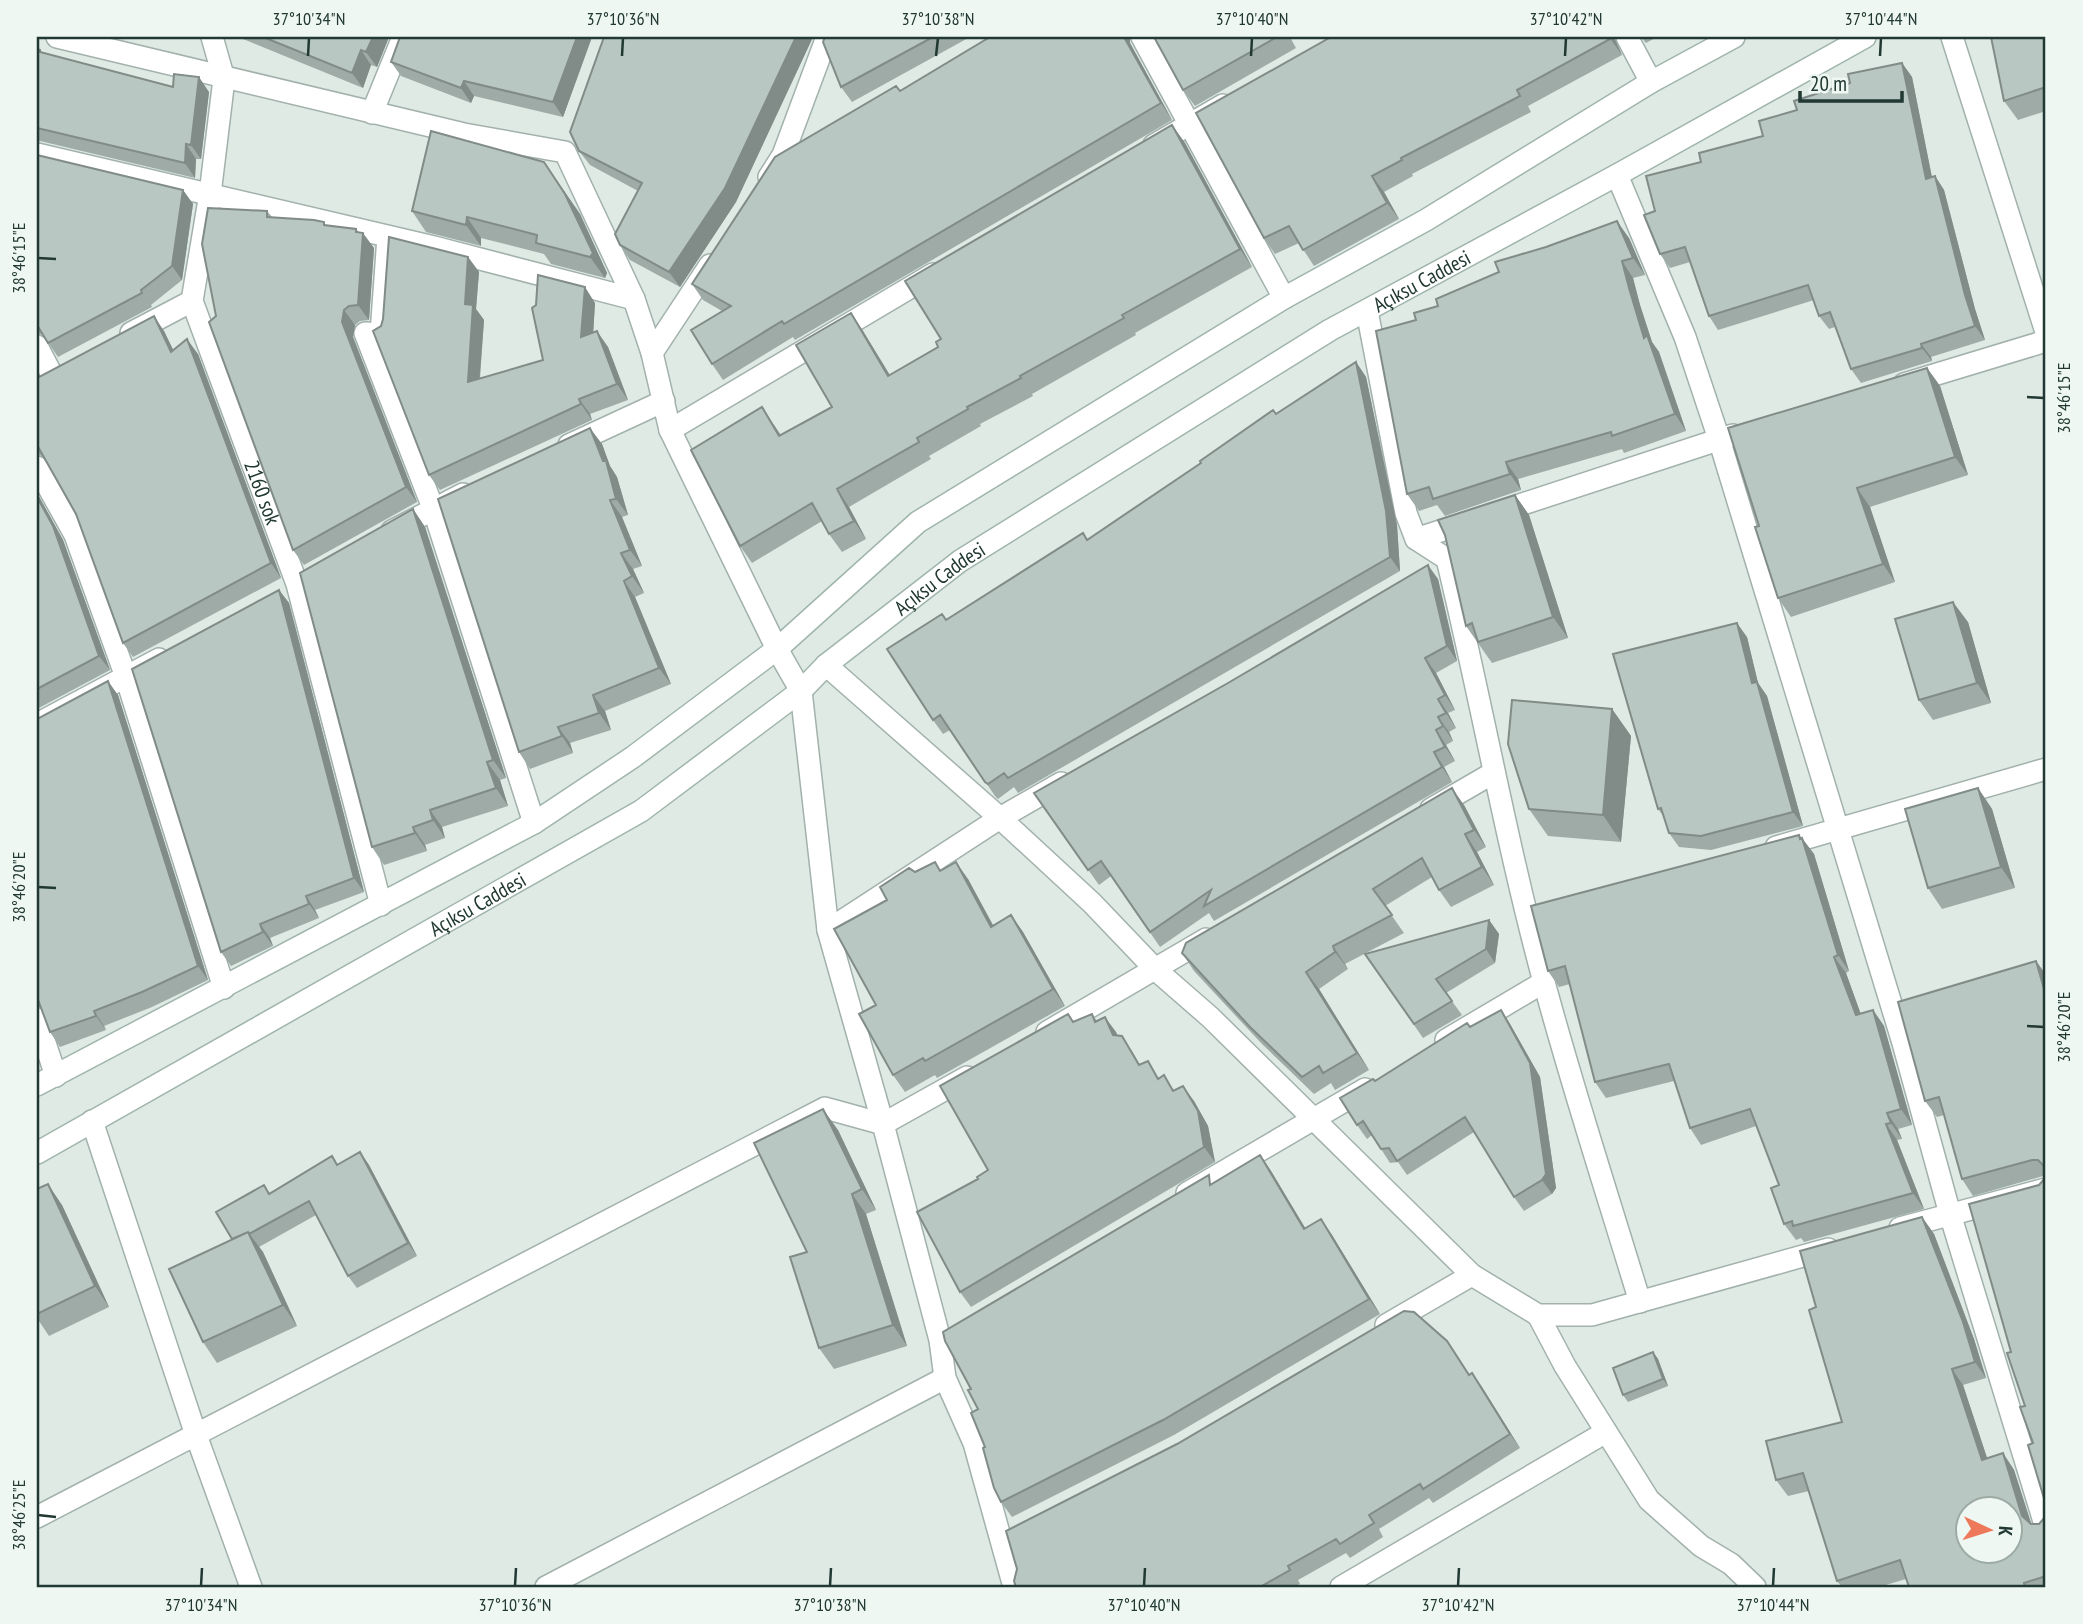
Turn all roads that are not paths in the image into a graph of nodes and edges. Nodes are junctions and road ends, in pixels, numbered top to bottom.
1 (57, 37) edge
2 (212, 37) edge
3 (403, 37) edge
4 (827, 37) edge
5 (1142, 37) edge
6 (1627, 37) edge
7 (1734, 37) edge
8 (1865, 37) edge
9 (1952, 37) edge
10 (224, 79) junction
11 (1651, 82) junction
12 (1237, 98) edge
13 (372, 113) junction
14 (1190, 125) junction
15 (807, 142) edge
16 (37, 154) edge
17 (783, 155) junction
18 (1131, 159) edge
19 (1617, 175) junction
20 (760, 190) edge
21 (210, 194) junction
22 (388, 237) junction
23 (721, 248) edge
24 (954, 261) edge
25 (1284, 298) junction
26 (634, 299) junction
27 (192, 301) junction
28 (1367, 311) junction
29 (2046, 332) edge
30 (2046, 341) edge
31 (110, 344) edge
32 (37, 346) edge
33 (652, 353) junction
34 (75, 363) edge
35 (44, 379) edge
36 (1889, 388) edge
37 (664, 401) junction
38 (1759, 428) edge
39 (670, 430) junction
40 (1719, 439) junction
41 (555, 452) edge
42 (37, 467) edge
43 (482, 485) edge
44 (433, 508) junction
45 (1416, 539) junction
46 (376, 540) edge
47 (1447, 559) junction
48 (320, 571) edge
49 (1423, 573) edge
50 (297, 584) junction
51 (273, 597) edge
52 (777, 649) junction
53 (175, 650) edge
54 (826, 664) junction
55 (126, 677) junction
56 (802, 691) junction
57 (37, 724) edge
58 (2046, 769) edge
59 (1082, 772) edge
60 (1493, 773) junction
61 (1000, 817) junction
62 (1409, 822) edge
63 (534, 823) junction
64 (1839, 830) junction
65 (1761, 851) edge
66 (381, 905) junction
67 (828, 930) junction
68 (1218, 932) edge
69 (1157, 970) junction
70 (1544, 982) junction
71 (224, 988) junction
72 (37, 1019) edge
73 (1026, 1044) edge
74 (1429, 1051) edge
75 (990, 1064) edge
76 (1383, 1079) edge
77 (46, 1081) edge
78 (1314, 1120) junction
79 (92, 1121) junction
80 (883, 1124) junction
81 (37, 1153) edge
82 (2046, 1189) edge
83 (1174, 1200) edge
84 (1950, 1214) junction
85 (1882, 1233) edge
86 (1842, 1245) edge
87 (1472, 1275) junction
88 (1640, 1302) junction
89 (1538, 1315) junction
90 (963, 1326) edge
91 (1367, 1337) edge
92 (940, 1340) junction
93 (945, 1378) junction
94 (1606, 1432) junction
95 (196, 1435) junction
96 (37, 1517) edge
97 (1024, 1526) edge
98 (2046, 1528) edge
99 (1000, 1538) junction
100 (251, 1587) edge
101 (545, 1587) edge
102 (1014, 1587) edge
103 (1341, 1587) edge
104 (1755, 1587) edge

1 - 10 street
2 - 10 street
3 - 13 street
4 - 17 street
5 - 14 street
6 - 11 street
7 - 11 street, Açıksu Caddesi
8 - 19 street, Açıksu Caddesi
9 - 29 street
10 - 13 street
10 - 21 street, 2160 sok
11 - 25 street, Açıksu Caddesi
12 - 14 street
13 - 26 street
14 - 18 street
14 - 25 street
15 - 17 street
16 - 21 street
17 - 20 street
19 - 28 street, Açıksu Caddesi
19 - 40 street
21 - 22 street
21 - 27 street, 2160 sok
22 - 26 street
22 - 44 street
23 - 33 street
24 - 39 street
25 - 52 street, Açıksu Caddesi
26 - 33 street
27 - 31 street
27 - 50 street, 2160 sok
28 - 45 street
28 - 54 street, Açıksu Caddesi
30 - 36 street
32 - 35 street
33 - 37 street
34 - 35 street
37 - 39 street
37 - 41 street
38 - 40 street
39 - 52 street
40 - 45 street
40 - 64 street
42 - 55 street
43 - 44 street
44 - 46 street
44 - 63 street
45 - 47 street
47 - 49 street
47 - 60 street
48 - 50 street
50 - 51 street
50 - 66 street, 2160 sok
52 - 56 street
52 - 63 street, Açıksu Caddesi
53 - 55 street
54 - 56 street, Açıksu Caddesi
54 - 61 street
55 - 57 street
55 - 71 street
56 - 67 street
56 - 79 street, Açıksu Caddesi
58 - 64 street
59 - 61 street
60 - 62 street
60 - 70 street
61 - 67 street
61 - 69 street
63 - 66 street, Açıksu Caddesi
64 - 65 street
64 - 84 street
66 - 71 street, Açıksu Caddesi
67 - 80 street
68 - 69 street
69 - 73 street
69 - 78 street
70 - 74 street
70 - 88 street
71 - 77 street, Açıksu Caddesi
72 - 77 street
75 - 80 street
76 - 78 street
78 - 83 street
78 - 87 street
79 - 81 street, Açıksu Caddesi
79 - 95 street
80 - 92 street
80 - 95 street
82 - 84 street
84 - 85 street
84 - 98 street
86 - 88 street
87 - 89 street
87 - 91 street
88 - 89 street
89 - 94 street
90 - 92 street
92 - 93 street
93 - 99 street
93 - 101 street
94 - 103 street
94 - 104 street
95 - 96 street
95 - 100 street
97 - 99 street
99 - 102 street

